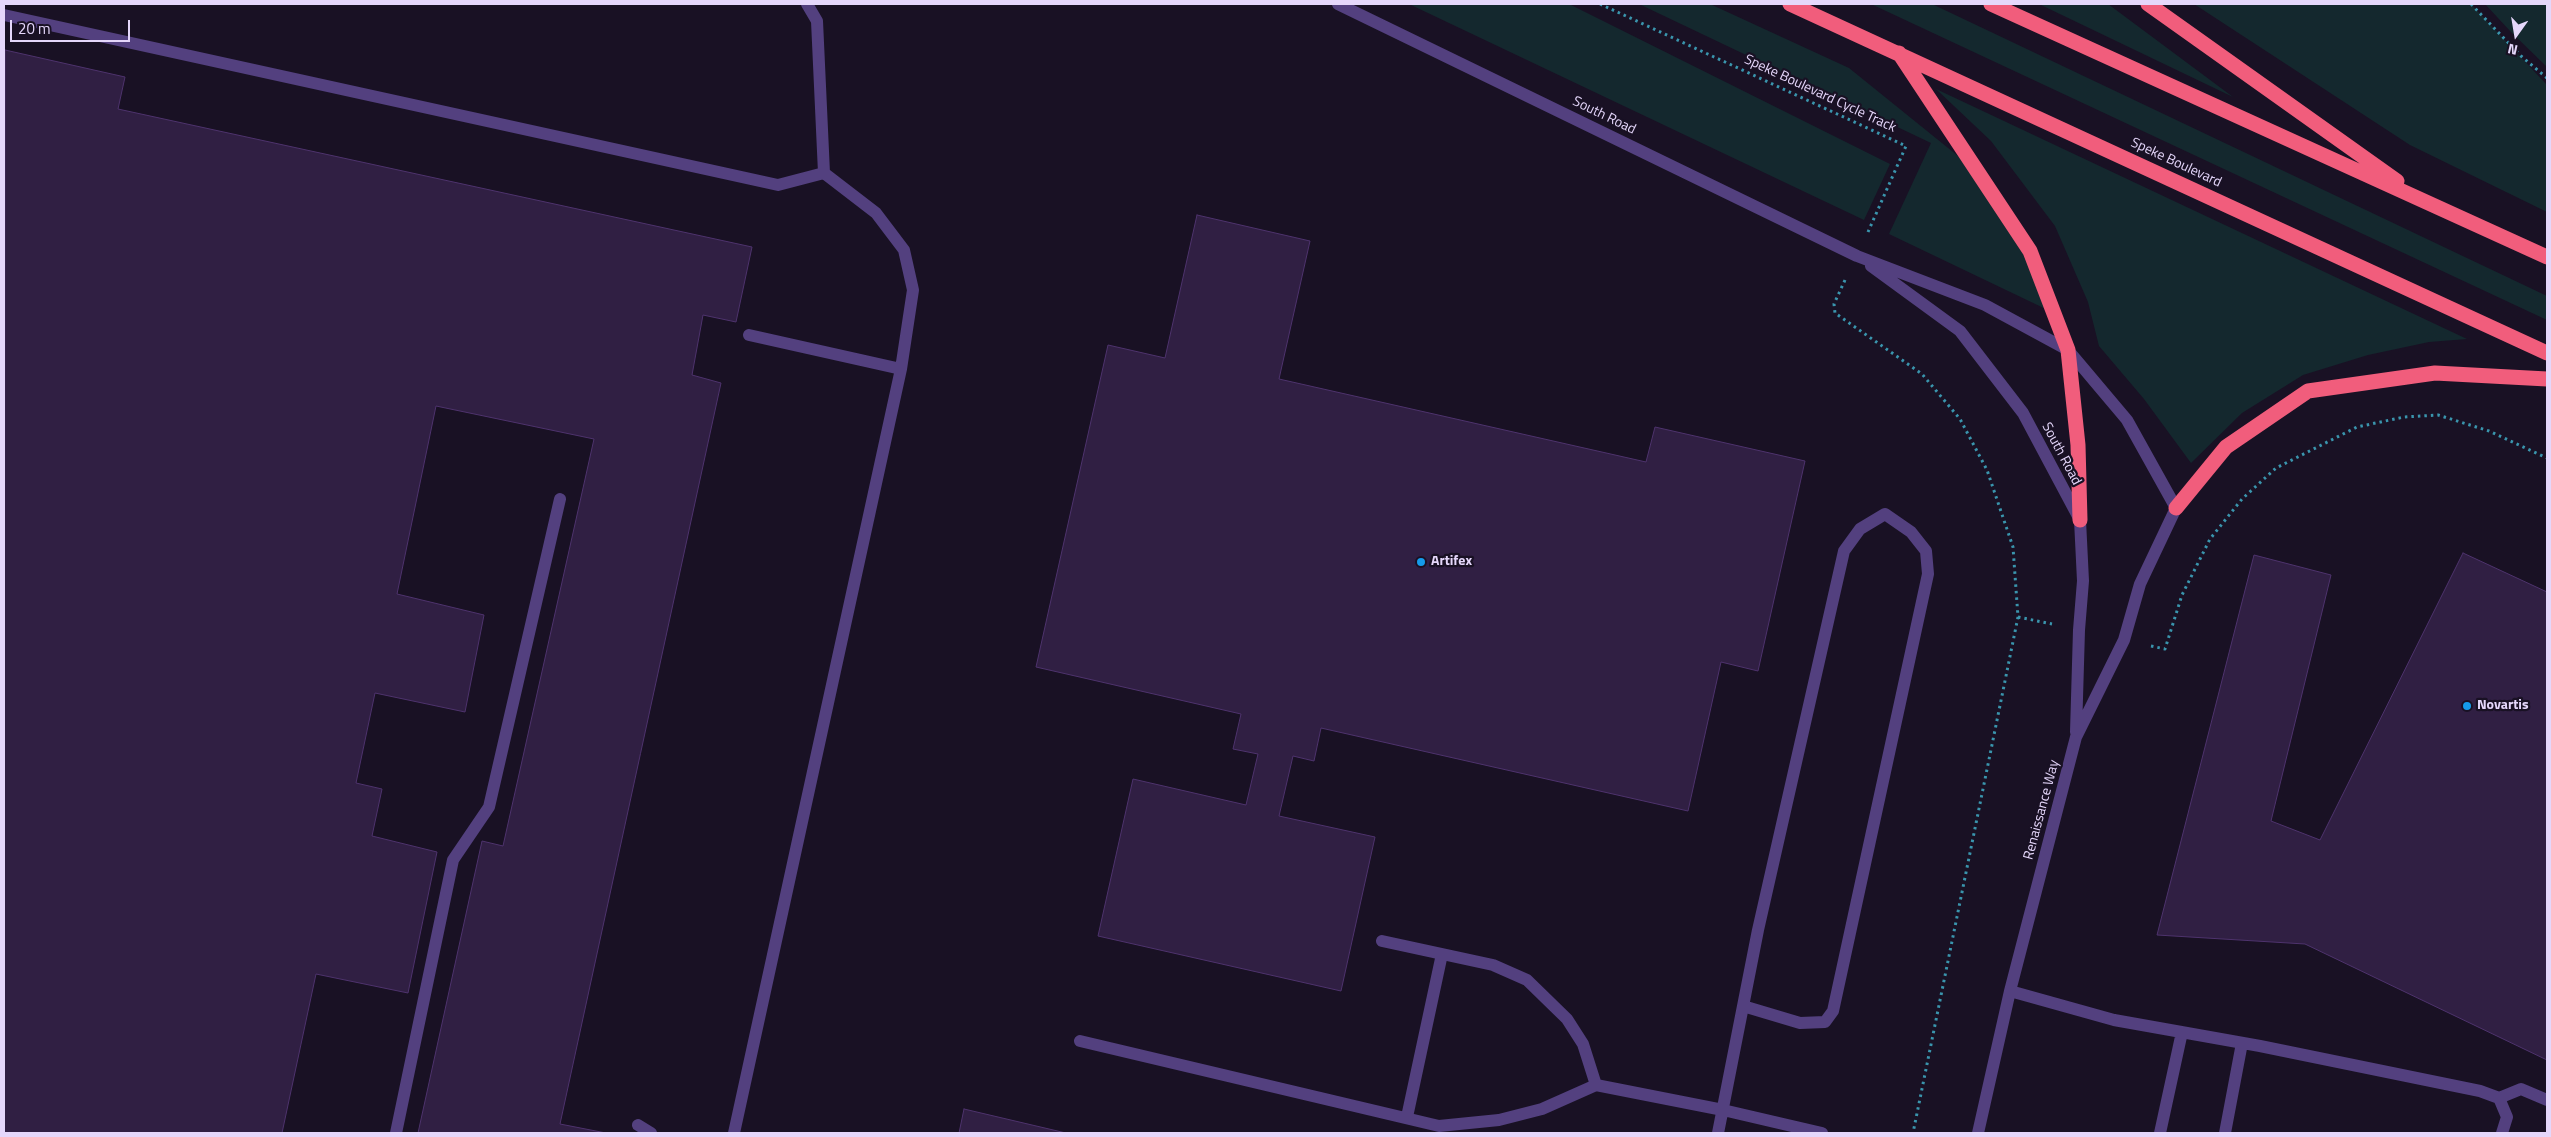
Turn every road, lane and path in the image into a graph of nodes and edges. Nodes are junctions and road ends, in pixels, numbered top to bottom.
1 (807, 4) edge
2 (1338, 4) edge
3 (1600, 4) edge
4 (1790, 4) edge
5 (1991, 4) edge
6 (2148, 4) edge
7 (2471, 4) edge
8 (4, 15) edge
9 (1899, 53) junction
10 (2547, 78) edge
11 (824, 174) junction
12 (2426, 202) junction
13 (1857, 256) junction
14 (2547, 257) edge
15 (750, 335) dead end
16 (2068, 350) junction
17 (2547, 353) edge
18 (901, 369) junction
19 (2547, 380) edge
20 (2547, 458) edge
21 (560, 499) dead end
22 (2176, 508) junction
23 (2080, 520) junction
24 (2165, 649) dead end
25 (2076, 737) junction
26 (1382, 941) dead end
27 (1442, 954) junction
28 (2010, 991) junction
29 (1743, 1006) junction
30 (2182, 1032) junction
31 (1080, 1041) dead end
32 (2242, 1043) junction
33 (1596, 1085) junction
34 (2499, 1098) junction
35 (2547, 1100) edge
36 (1723, 1110) junction
37 (1407, 1118) junction
38 (638, 1125) dead end
39 (2229, 1132) edge
40 (396, 1133) edge
41 (651, 1133) edge
42 (734, 1133) edge
43 (1718, 1133) edge
44 (1822, 1133) edge
45 (1913, 1133) edge
46 (1978, 1133) edge
47 (2160, 1133) edge
48 (2502, 1133) edge

1 - 11 street
2 - 13 street, South Road
3 - 13 path, Speke Boulevard Cycle Track
4 - 9 highway, Speke Boulevard
5 - 12 highway
6 - 12 highway
7 - 10 path
8 - 11 street
9 - 16 highway
9 - 17 highway, Speke Boulevard
11 - 18 street
12 - 14 highway
13 - 16 street, South Road
13 - 23 street, South Road
13 - 45 path, Speke Boulevard Cycle Track
15 - 18 street
16 - 22 street, South Road
16 - 23 highway
18 - 42 street
19 - 22 highway
20 - 24 path
21 - 40 street
22 - 25 street, Renaissance Way
23 - 25 street, South Road
25 - 28 street, Renaissance Way
26 - 27 street
27 - 33 street
27 - 37 street
28 - 30 street
28 - 46 street, Renaissance Way
29 - 29 street
29 - 36 street
30 - 32 street
30 - 47 street
31 - 37 street
32 - 34 street
32 - 39 street
33 - 36 street
33 - 37 street
34 - 35 street
34 - 48 street
36 - 43 street
36 - 44 street
38 - 41 street

